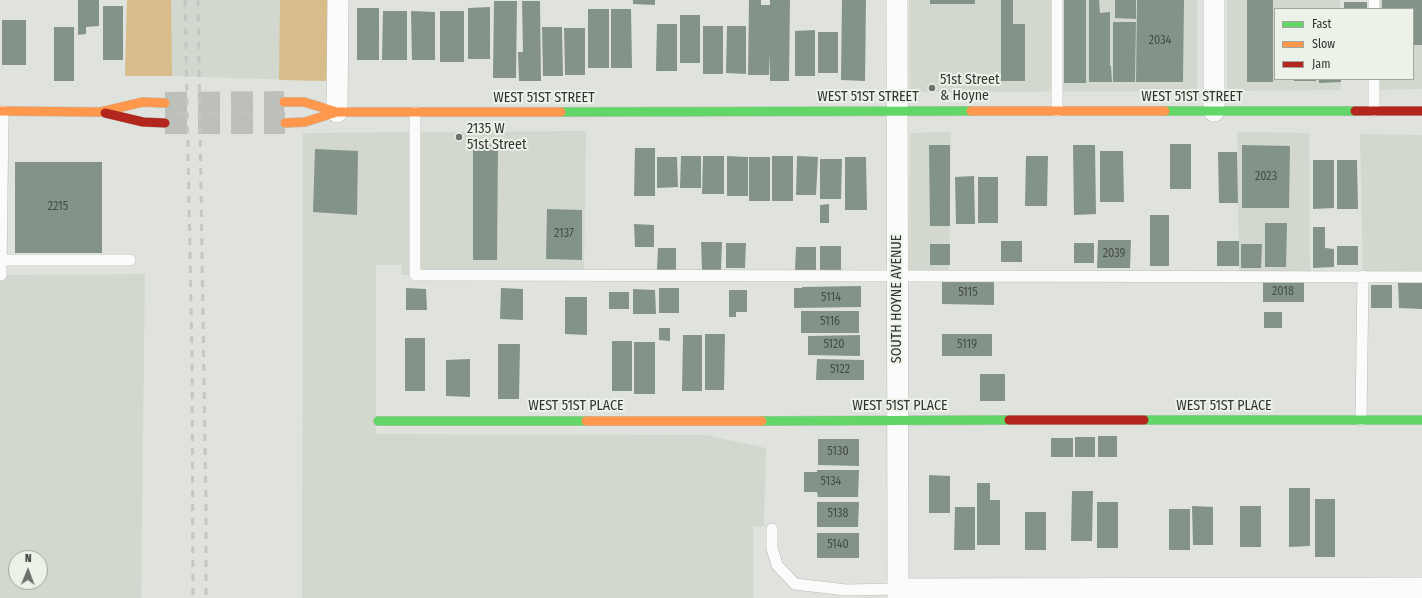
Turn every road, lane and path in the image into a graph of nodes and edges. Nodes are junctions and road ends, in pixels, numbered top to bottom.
1 (338, 0) edge
2 (897, 0) edge
3 (1057, 0) edge
4 (1214, 0) edge
5 (1374, 80) edge
6 (284, 102) tunnel mouth
7 (165, 103) tunnel mouth
8 (2, 111) edge
9 (1057, 111) junction
10 (1214, 111) junction
11 (1374, 111) junction
12 (1422, 111) edge
13 (100, 112) junction
14 (337, 112) junction
15 (415, 112) junction
16 (897, 112) junction
17 (166, 123) tunnel mouth
18 (285, 123) tunnel mouth
19 (1, 260) junction
20 (130, 260) dead end
21 (0, 275) edge
22 (897, 276) junction
23 (1363, 276) junction
24 (1422, 277) edge
25 (897, 420) junction
26 (1361, 420) junction
27 (1422, 420) edge
28 (378, 421) dead end
29 (772, 529) dead end
30 (1422, 588) edge
31 (898, 593) edge
32 (1368, 593) edge

1 - 14 street
2 - 16 street, SOUTH HOYNE AVENUE
3 - 9 lane
4 - 10 street
5 - 11 lane
6 - 14 street, WEST 51ST STREET
7 - 13 street
8 - 13 street
8 - 19 lane
9 - 10 street, WEST 51ST STREET
9 - 16 street, WEST 51ST STREET
10 - 11 street, WEST 51ST STREET
11 - 12 street, WEST 51ST STREET
13 - 17 street
14 - 15 street, WEST 51ST STREET
14 - 18 street, WEST 51ST STREET
15 - 16 street, WEST 51ST STREET
15 - 22 lane
16 - 22 street, SOUTH HOYNE AVENUE
19 - 20 lane
19 - 21 lane
22 - 23 lane
22 - 25 street, SOUTH HOYNE AVENUE
23 - 24 lane
23 - 26 lane
25 - 26 street, WEST 51ST PLACE
25 - 28 street, WEST 51ST PLACE
25 - 31 street, SOUTH HOYNE AVENUE
26 - 27 street, WEST 51ST PLACE
29 - 31 lane
30 - 32 street
31 - 32 street

